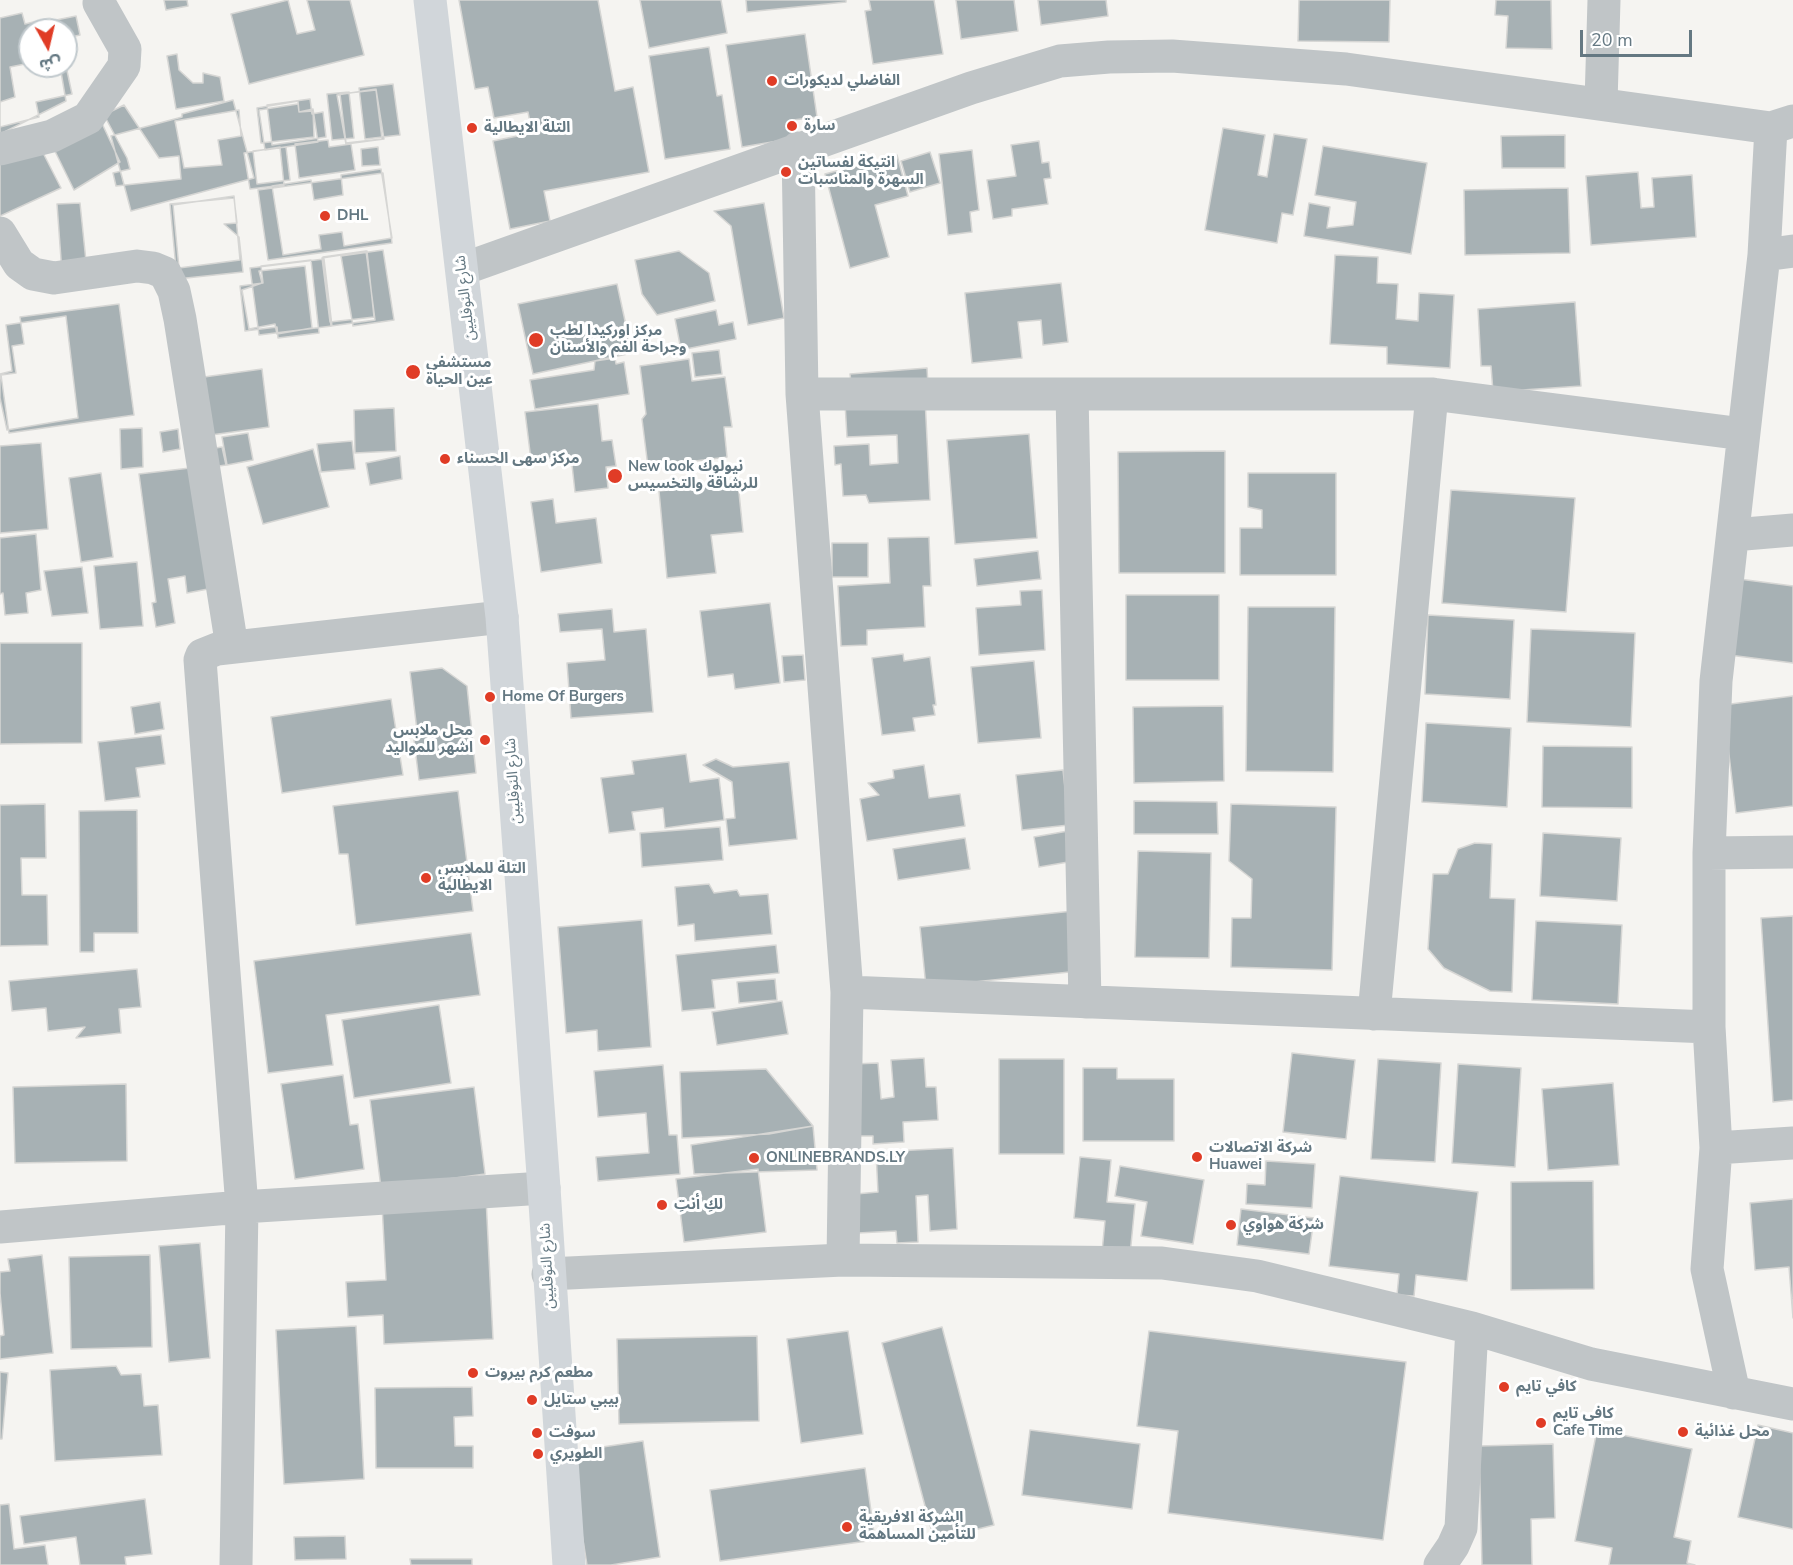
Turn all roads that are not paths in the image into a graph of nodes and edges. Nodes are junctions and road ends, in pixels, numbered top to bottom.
1 (430, 0) edge
2 (1604, 0) edge
3 (99, 3) dead end
4 (1601, 103) junction
5 (1782, 124) edge
6 (798, 148) junction
7 (0, 149) edge
8 (0, 233) edge
9 (1778, 253) edge
10 (463, 269) junction
11 (802, 394) junction
12 (1072, 394) junction
13 (1432, 394) junction
14 (1743, 434) junction
15 (1793, 530) edge
16 (1733, 535) junction
17 (502, 617) junction
18 (232, 647) junction
19 (1793, 852) edge
20 (1709, 853) junction
21 (847, 992) junction
22 (1085, 1002) junction
23 (1374, 1014) junction
24 (1708, 1028) junction
25 (1793, 1143) edge
26 (1716, 1148) junction
27 (544, 1188) junction
28 (242, 1207) junction
29 (0, 1227) edge
30 (843, 1260) junction
31 (548, 1274) junction
32 (1472, 1328) junction
33 (1734, 1393) junction
34 (1793, 1404) edge
35 (236, 1565) edge
36 (568, 1565) edge
37 (1440, 1565) edge

1 - 10 main road, شارع النوفليين
2 - 4 street
3 - 7 street
4 - 5 street
4 - 6 street
5 - 9 street
6 - 10 street
6 - 11 street
8 - 18 street
9 - 14 street
10 - 17 main road, شارع النوفليين
11 - 12 street
11 - 21 street
12 - 13 street
12 - 22 street
13 - 14 street
13 - 23 street
14 - 16 street
15 - 16 street
16 - 20 street
17 - 18 street
17 - 27 main road, شارع النوفليين
18 - 28 street
19 - 20 street
20 - 24 street
21 - 22 street
21 - 30 street
22 - 23 street
23 - 24 street
24 - 26 street
25 - 26 street
26 - 33 street
27 - 28 street
27 - 31 main road, شارع النوفليين
28 - 29 street
28 - 35 street
30 - 31 street
30 - 32 street
31 - 36 main road, شارع النوفليين
32 - 33 street
32 - 37 street
33 - 34 street

